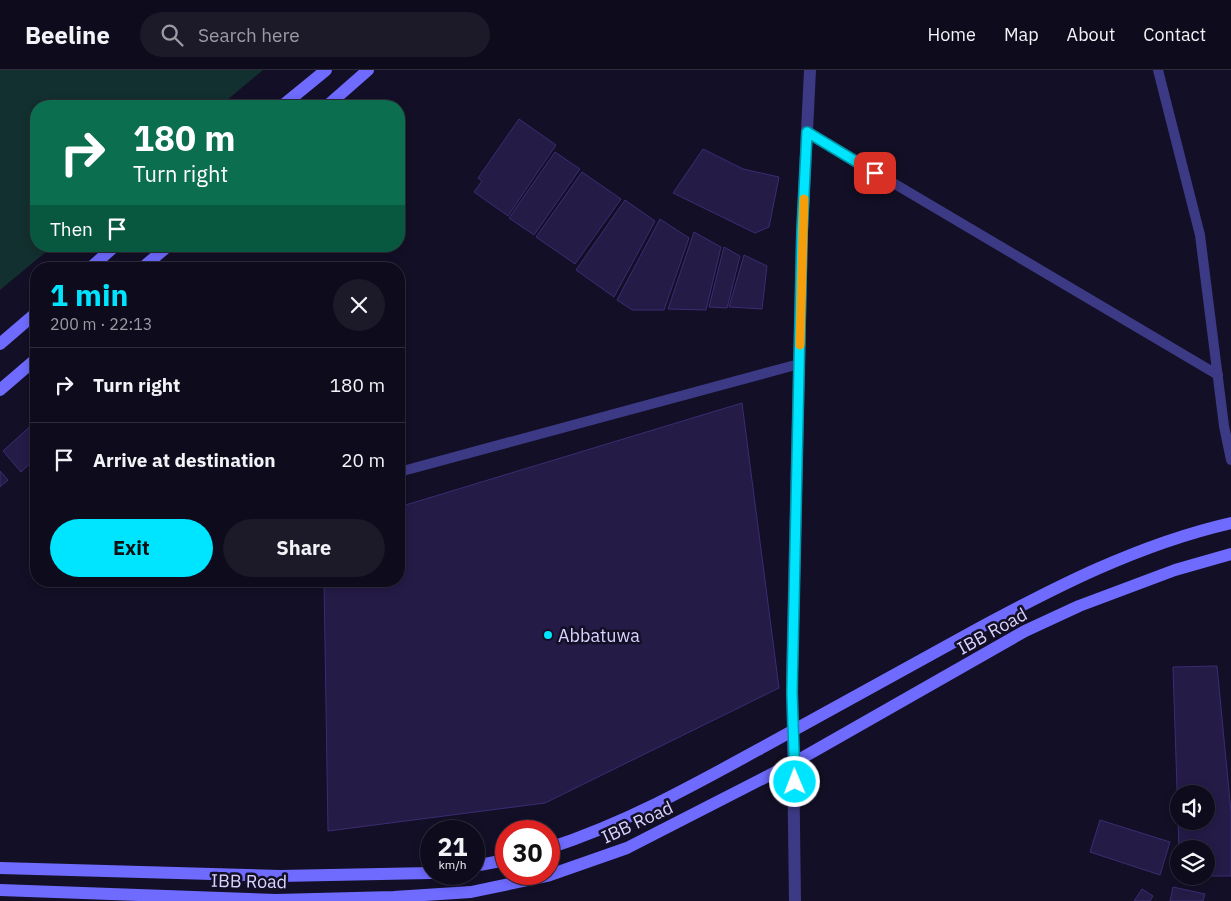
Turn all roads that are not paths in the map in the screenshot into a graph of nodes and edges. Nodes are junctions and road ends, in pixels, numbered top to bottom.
1 (326, 70) edge
2 (368, 70) edge
3 (810, 70) edge
4 (1158, 70) edge
5 (289, 100) edge
6 (334, 100) edge
7 (807, 132) junction
8 (108, 252) edge
9 (161, 252) edge
10 (97, 262) edge
11 (149, 262) edge
12 (30, 318) edge
13 (0, 344) edge
14 (30, 364) edge
15 (799, 364) junction
16 (1218, 376) junction
17 (0, 390) edge
18 (1231, 460) edge
19 (405, 470) edge
20 (1231, 523) edge
21 (1231, 554) edge
22 (791, 732) junction
23 (795, 762) junction
24 (560, 844) edge
25 (0, 868) edge
26 (420, 873) edge
27 (0, 890) edge
28 (795, 901) edge

1 - 5 main road
2 - 6 main road
3 - 7 street
4 - 16 lane
7 - 15 street
7 - 16 lane
8 - 10 main road
9 - 11 main road
12 - 13 main road
14 - 17 main road
15 - 19 lane
15 - 22 street
16 - 18 lane
20 - 22 main road, IBB Road
21 - 23 main road, IBB Road
22 - 23 street
22 - 24 main road, IBB Road
23 - 27 main road, IBB Road
23 - 28 street
25 - 26 main road, IBB Road

